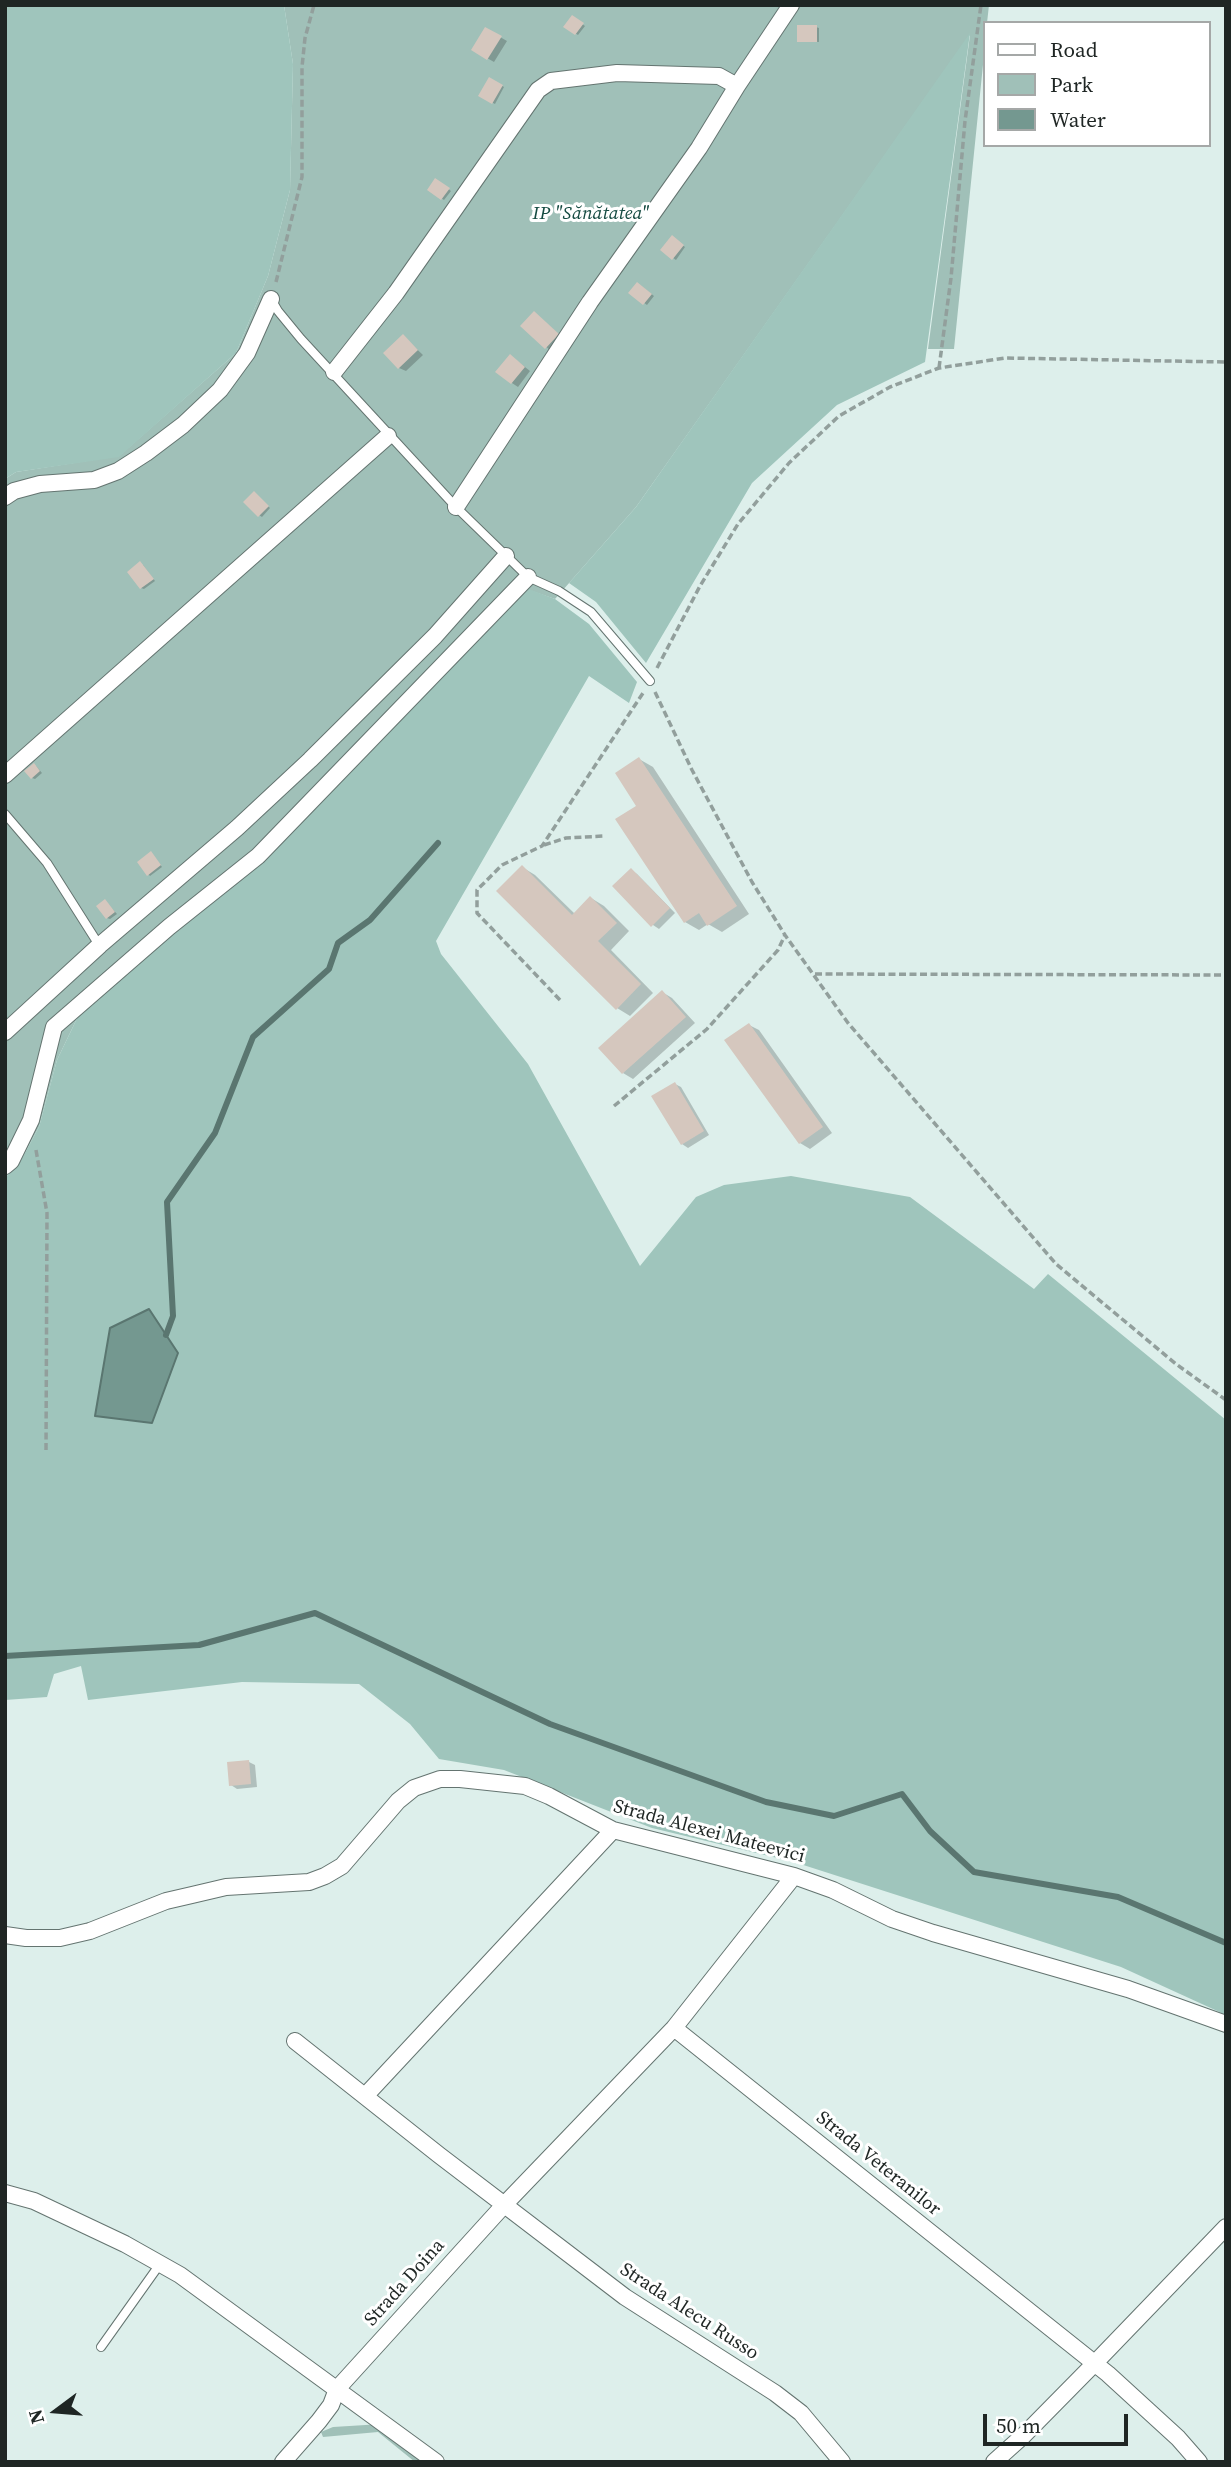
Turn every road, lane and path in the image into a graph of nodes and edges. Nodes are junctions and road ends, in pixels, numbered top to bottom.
1 (314, 5) edge
2 (791, 5) edge
3 (981, 5) edge
4 (737, 86) junction
5 (271, 299) junction
6 (1226, 362) edge
7 (939, 368) junction
8 (334, 372) junction
9 (388, 436) junction
10 (5, 497) edge
11 (456, 507) junction
12 (506, 556) junction
13 (528, 577) junction
14 (650, 681) junction
15 (5, 775) edge
16 (5, 814) edge
17 (604, 836) dead end
18 (542, 846) junction
19 (785, 935) junction
20 (100, 946) junction
21 (813, 974) junction
22 (1226, 975) edge
23 (559, 1000) dead end
24 (5, 1032) edge
25 (614, 1106) dead end
26 (31, 1120) junction
27 (5, 1166) edge
28 (1226, 1400) edge
29 (46, 1452) dead end
30 (612, 1830) junction
31 (794, 1876) junction
32 (5, 1935) edge
33 (1226, 2024) edge
34 (674, 2028) junction
35 (295, 2041) dead end
36 (366, 2095) junction
37 (5, 2193) edge
38 (504, 2206) junction
39 (1226, 2227) edge
40 (160, 2263) junction
41 (101, 2347) dead end
42 (1094, 2364) junction
43 (337, 2389) junction
44 (283, 2462) edge
45 (436, 2462) edge
46 (842, 2462) edge
47 (994, 2462) edge
48 (1199, 2462) edge

1 - 5 path
2 - 4 street
3 - 7 path
4 - 8 street
4 - 11 street
5 - 8 lane
5 - 10 street
6 - 7 path
7 - 14 path
8 - 9 lane
9 - 11 lane
9 - 15 street
11 - 12 lane
12 - 13 lane
12 - 20 street
13 - 14 lane
13 - 26 street
14 - 18 path
14 - 19 path
16 - 20 lane
17 - 18 path
18 - 23 path
19 - 21 path
19 - 25 path
20 - 24 street
21 - 22 path
21 - 28 path
26 - 27 street
26 - 29 path
30 - 31 street, Strada Alexei Mateevici
30 - 32 street, Strada Alexei Mateevici
30 - 36 street
31 - 33 street, Strada Alexei Mateevici
31 - 34 street
34 - 38 street
34 - 42 street, Strada Veteranilor
35 - 36 street, Strada Alecu Russo
36 - 38 street, Strada Alecu Russo
37 - 40 street
38 - 43 street, Strada Doina
38 - 46 street, Strada Alecu Russo
39 - 42 street
40 - 41 lane
40 - 43 street
42 - 47 street
42 - 48 street, Strada Veteranilor
43 - 44 street, Strada Doina
43 - 45 street

